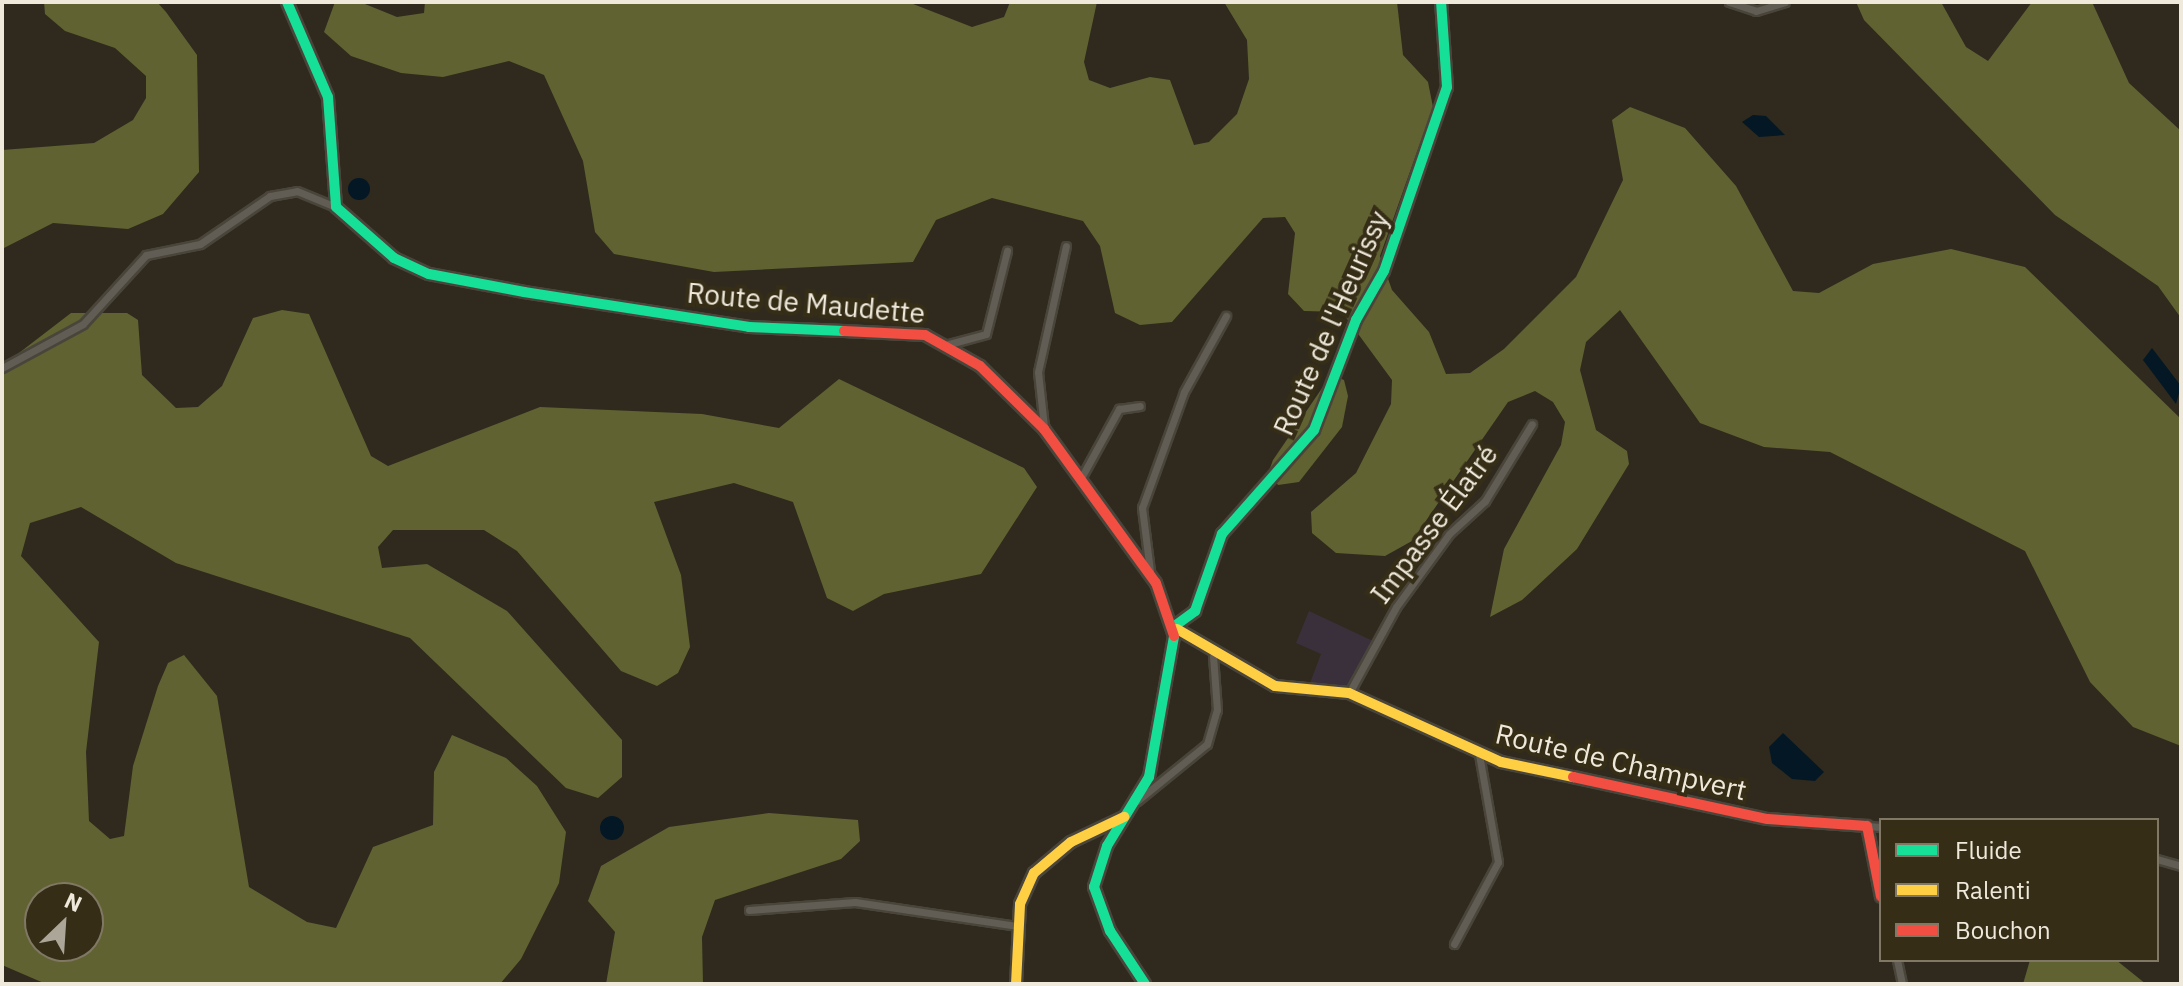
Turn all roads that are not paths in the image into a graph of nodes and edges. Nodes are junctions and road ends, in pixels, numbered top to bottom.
1 (287, 2) edge
2 (1441, 2) edge
3 (1729, 2) edge
4 (1785, 2) edge
5 (336, 207) junction
6 (1066, 246) dead end
7 (1007, 251) dead end
8 (1226, 316) dead end
9 (949, 344) junction
10 (2, 368) edge
11 (1140, 406) dead end
12 (1532, 424) dead end
13 (1044, 429) junction
14 (1081, 478) junction
15 (1151, 577) junction
16 (1176, 627) junction
17 (1213, 656) junction
18 (1349, 693) junction
19 (1479, 754) junction
20 (1137, 801) junction
21 (1124, 817) junction
22 (1867, 826) junction
23 (1879, 827) edge
24 (2159, 860) edge
25 (2181, 866) edge
26 (1879, 887) edge
27 (749, 910) dead end
28 (1018, 926) junction
29 (1454, 944) dead end
30 (1897, 962) edge
31 (1016, 984) edge
32 (1145, 984) edge
33 (1902, 984) edge

1 - 5 street
2 - 16 street, Route de l'Heurissy
3 - 4 street
5 - 9 street, Route de Maudette
5 - 10 street
6 - 13 street
7 - 9 street
8 - 15 street
9 - 13 street, Route de Maudette
11 - 14 street
12 - 18 street, Impasse Élatré
13 - 14 street, Route de Maudette
14 - 15 street, Route de Maudette
15 - 16 street, Route de Maudette
16 - 17 street, Route de Champvert
16 - 20 street
17 - 18 street, Route de Champvert
17 - 20 street
18 - 19 street, Route de Champvert
19 - 22 street, Route de Champvert
19 - 29 street
20 - 21 street
21 - 28 street
21 - 32 street
22 - 23 street
22 - 26 street
24 - 25 street
27 - 28 street
28 - 31 street
30 - 33 street

